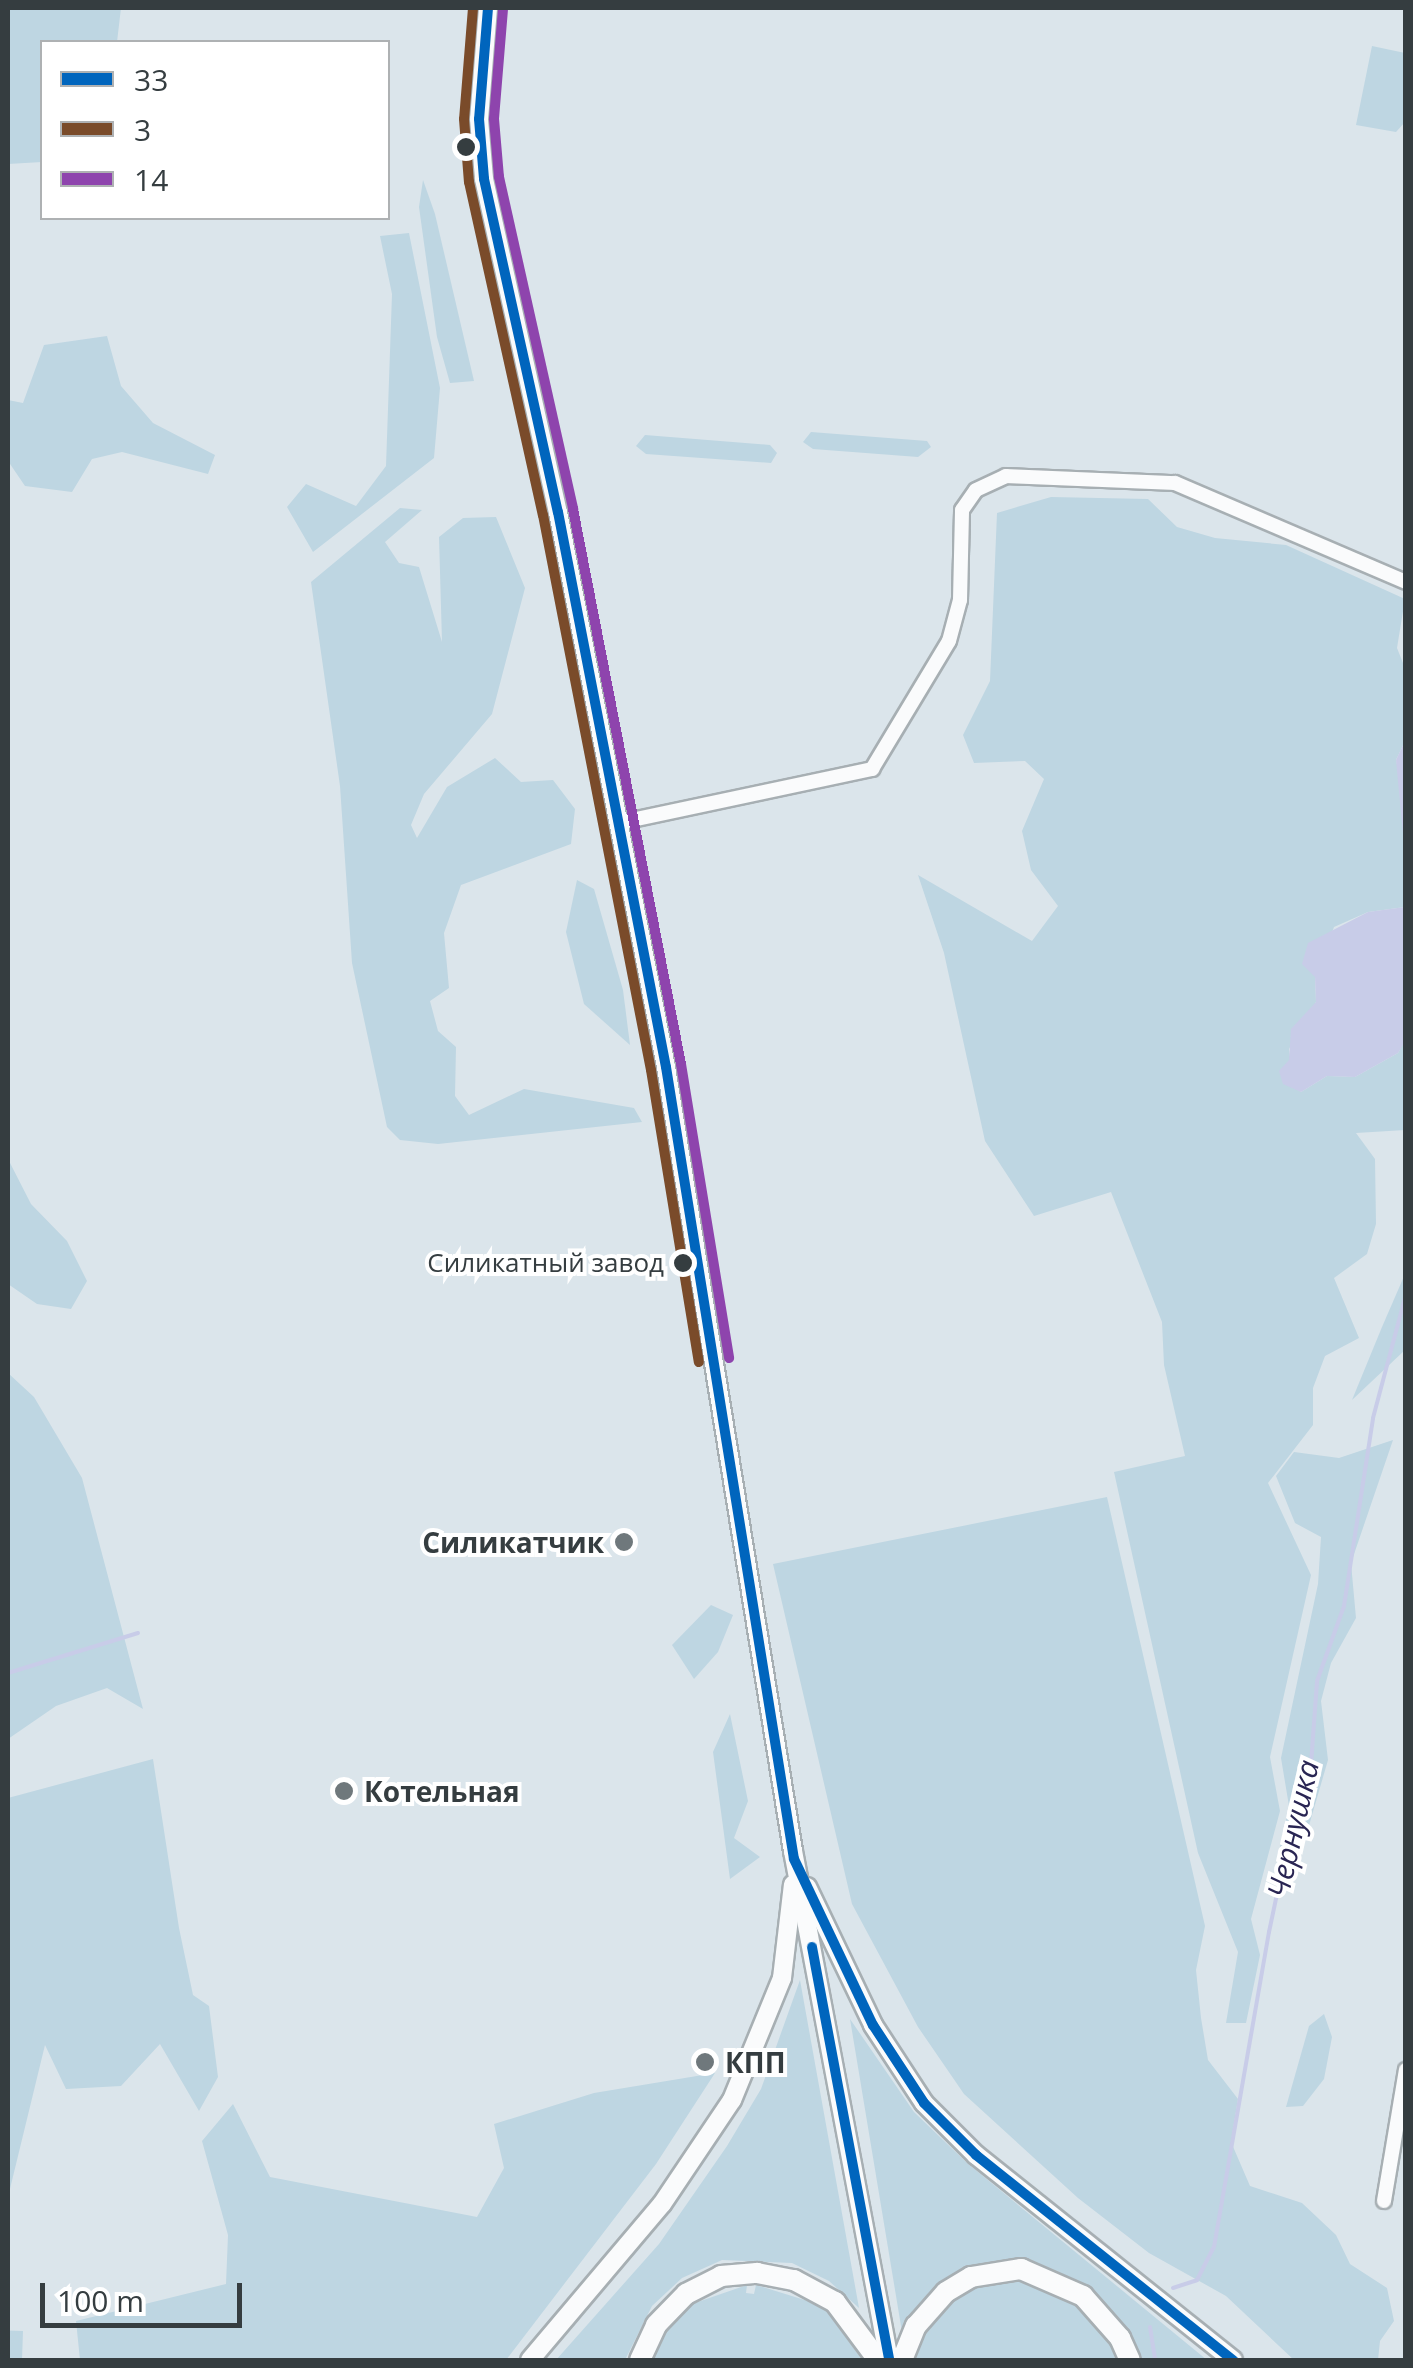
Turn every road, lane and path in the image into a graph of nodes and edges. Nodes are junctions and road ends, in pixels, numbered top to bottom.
1 (488, 8) edge
2 (1406, 582) edge
3 (618, 823) junction
4 (794, 1859) junction
5 (1406, 2070) edge
6 (1384, 2201) dead end
7 (530, 2360) edge
8 (640, 2360) edge
9 (878, 2360) edge
10 (889, 2360) edge
11 (902, 2360) edge
12 (1130, 2360) edge
13 (1233, 2360) edge

1 - 3 main road
2 - 3 street
3 - 4 main road
4 - 7 main road
4 - 10 main road
4 - 13 main road
5 - 6 street
8 - 9 highway
11 - 12 highway

